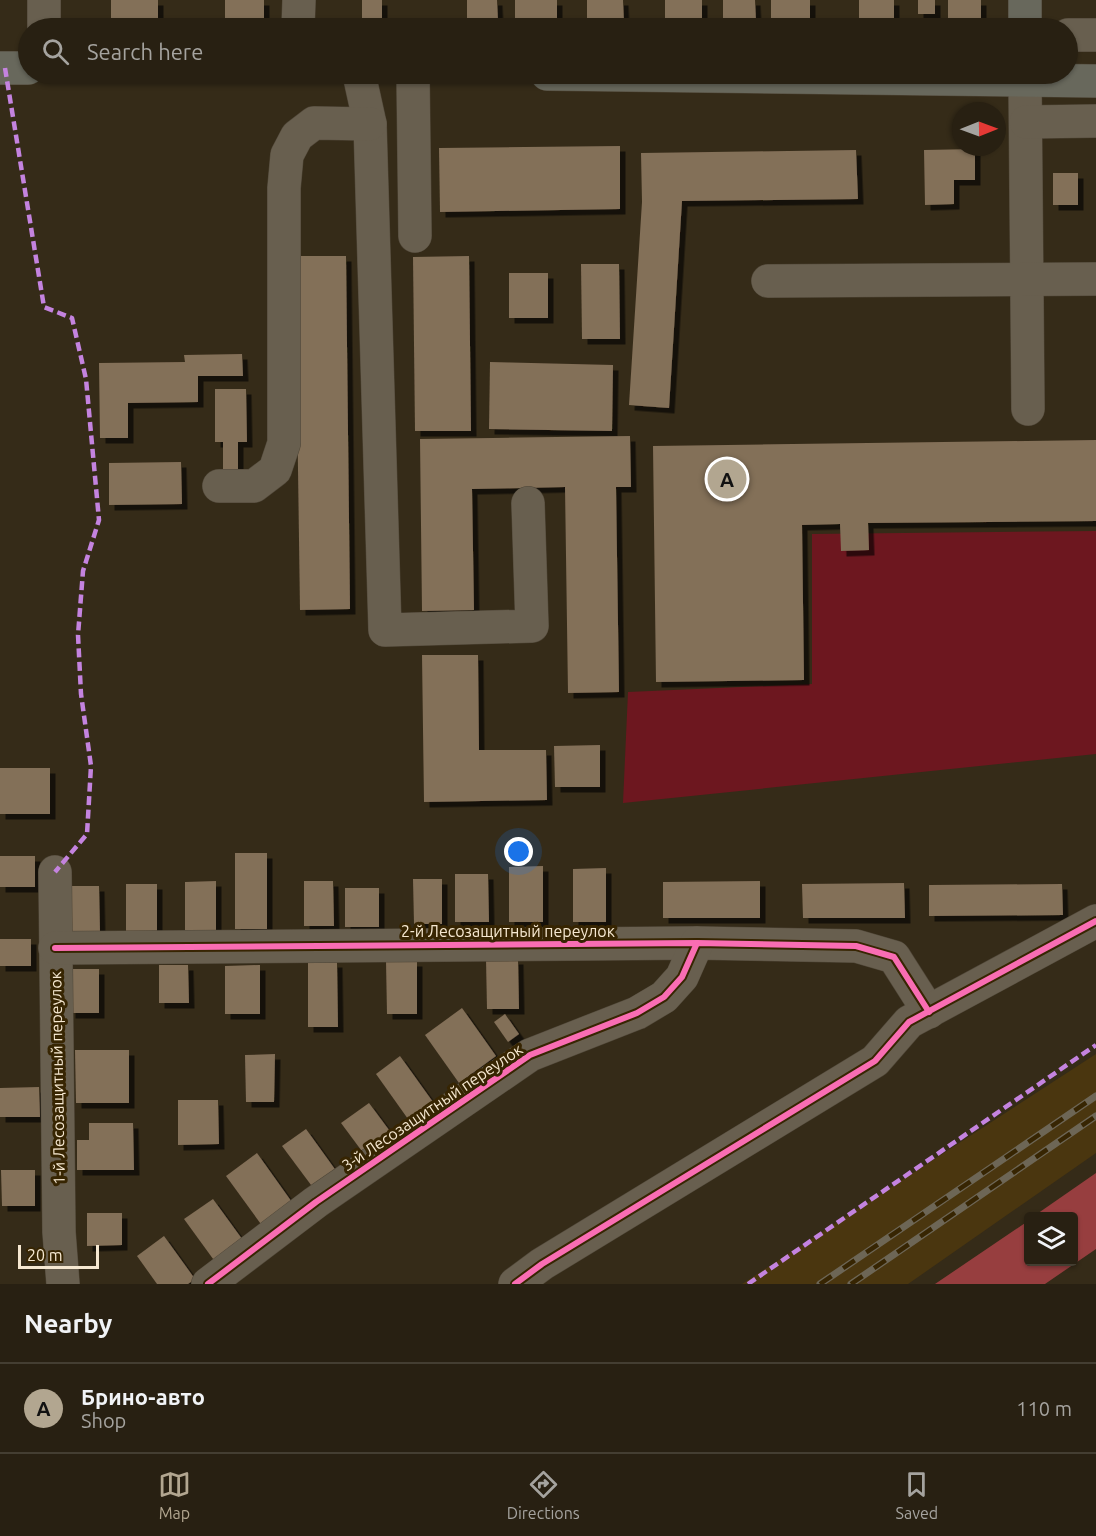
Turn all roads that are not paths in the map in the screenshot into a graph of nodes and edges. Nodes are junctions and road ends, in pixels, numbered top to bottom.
1 (44, 0) edge
2 (299, 0) edge
3 (1025, 0) edge
4 (44, 18) edge
5 (298, 18) edge
6 (1025, 18) edge
7 (1078, 35) edge
8 (1096, 35) edge
9 (0, 68) edge
10 (18, 68) edge
11 (1078, 80) edge
12 (1096, 81) edge
13 (361, 84) edge
14 (413, 84) edge
15 (1025, 84) edge
16 (1096, 121) edge
17 (1026, 122) junction
18 (370, 124) junction
19 (415, 236) dead end
20 (1027, 279) junction
21 (1096, 279) edge
22 (768, 281) dead end
23 (1028, 409) dead end
24 (219, 486) dead end
25 (528, 503) dead end
26 (55, 872) dead end
27 (1096, 921) edge
28 (697, 943) junction
29 (55, 948) junction
30 (929, 1012) junction
31 (63, 1284) edge
32 (208, 1284) edge
33 (515, 1284) edge

1 - 4 street
2 - 5 street
3 - 6 main road
7 - 8 street
9 - 10 main road
11 - 12 main road
13 - 18 street
14 - 19 street
15 - 17 street
16 - 17 street
17 - 20 street
18 - 24 street
18 - 25 street
20 - 21 street
20 - 22 street
20 - 23 street
26 - 29 street, 1-й Лесозащитный переулок
27 - 30 street
28 - 29 street, 2-й Лесозащитный переулок
28 - 30 street, 2-й Лесозащитный переулок
28 - 32 street, 3-й Лесозащитный переулок
29 - 31 street, 1-й Лесозащитный переулок
30 - 33 street

